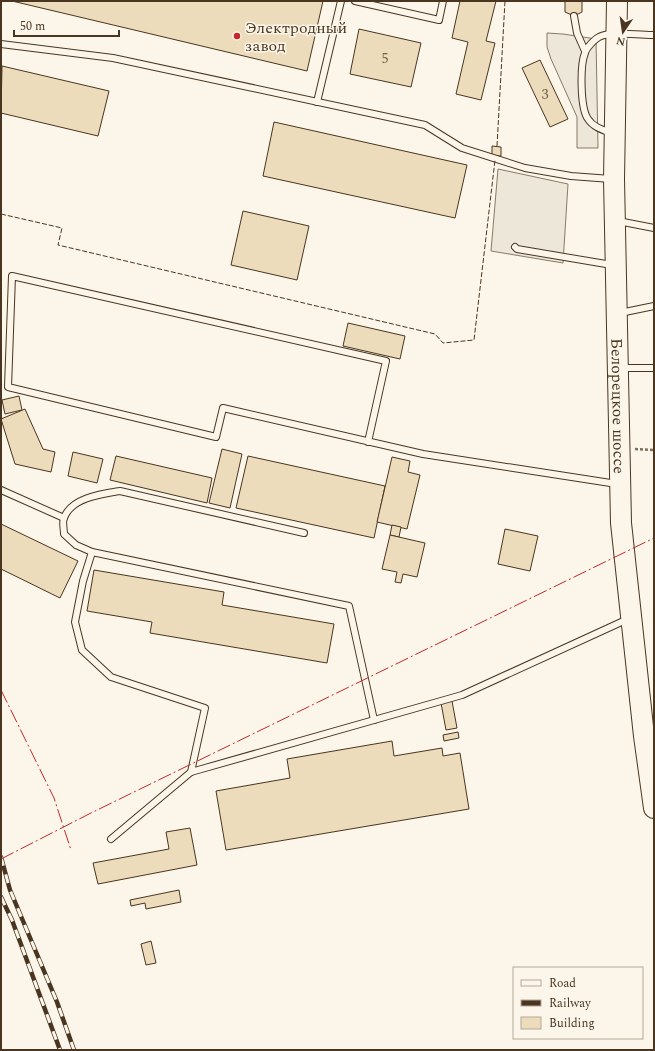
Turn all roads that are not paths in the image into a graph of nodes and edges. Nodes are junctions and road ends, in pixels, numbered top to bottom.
1 (341, 1) edge
2 (355, 1) edge
3 (443, 1) edge
4 (616, 1) edge
5 (574, 16) dead end
6 (616, 34) junction
7 (654, 35) edge
8 (1, 44) edge
9 (585, 51) junction
10 (317, 102) junction
11 (614, 135) junction
12 (614, 179) junction
13 (615, 220) junction
14 (654, 228) edge
15 (515, 247) dead end
16 (616, 265) junction
17 (654, 306) edge
18 (617, 314) junction
19 (618, 368) junction
20 (654, 368) edge
21 (368, 442) junction
22 (621, 484) junction
23 (1, 490) edge
24 (64, 518) junction
25 (304, 533) dead end
26 (92, 552) junction
27 (631, 617) junction
28 (374, 720) junction
29 (191, 772) junction
30 (654, 808) edge
31 (111, 839) dead end

1 - 10 lane
2 - 3 lane
4 - 6 main road, Белорецкое шоссе
5 - 9 lane
6 - 7 lane
6 - 9 lane
6 - 11 main road, Белорецкое шоссе
8 - 10 lane
9 - 11 lane
10 - 12 lane
11 - 12 main road, Белорецкое шоссе
12 - 13 main road, Белорецкое шоссе
13 - 14 lane
13 - 16 main road, Белорецкое шоссе
15 - 16 lane
16 - 18 main road, Белорецкое шоссе
17 - 18 lane
18 - 19 main road, Белорецкое шоссе
19 - 20 lane
19 - 22 main road, Белорецкое шоссе
21 - 21 lane
21 - 22 lane
22 - 27 main road, Белорецкое шоссе
23 - 24 lane
24 - 25 lane
24 - 26 lane
26 - 28 lane
26 - 29 lane
27 - 28 lane
27 - 30 main road, Белорецкое шоссе
28 - 29 lane
29 - 31 lane

